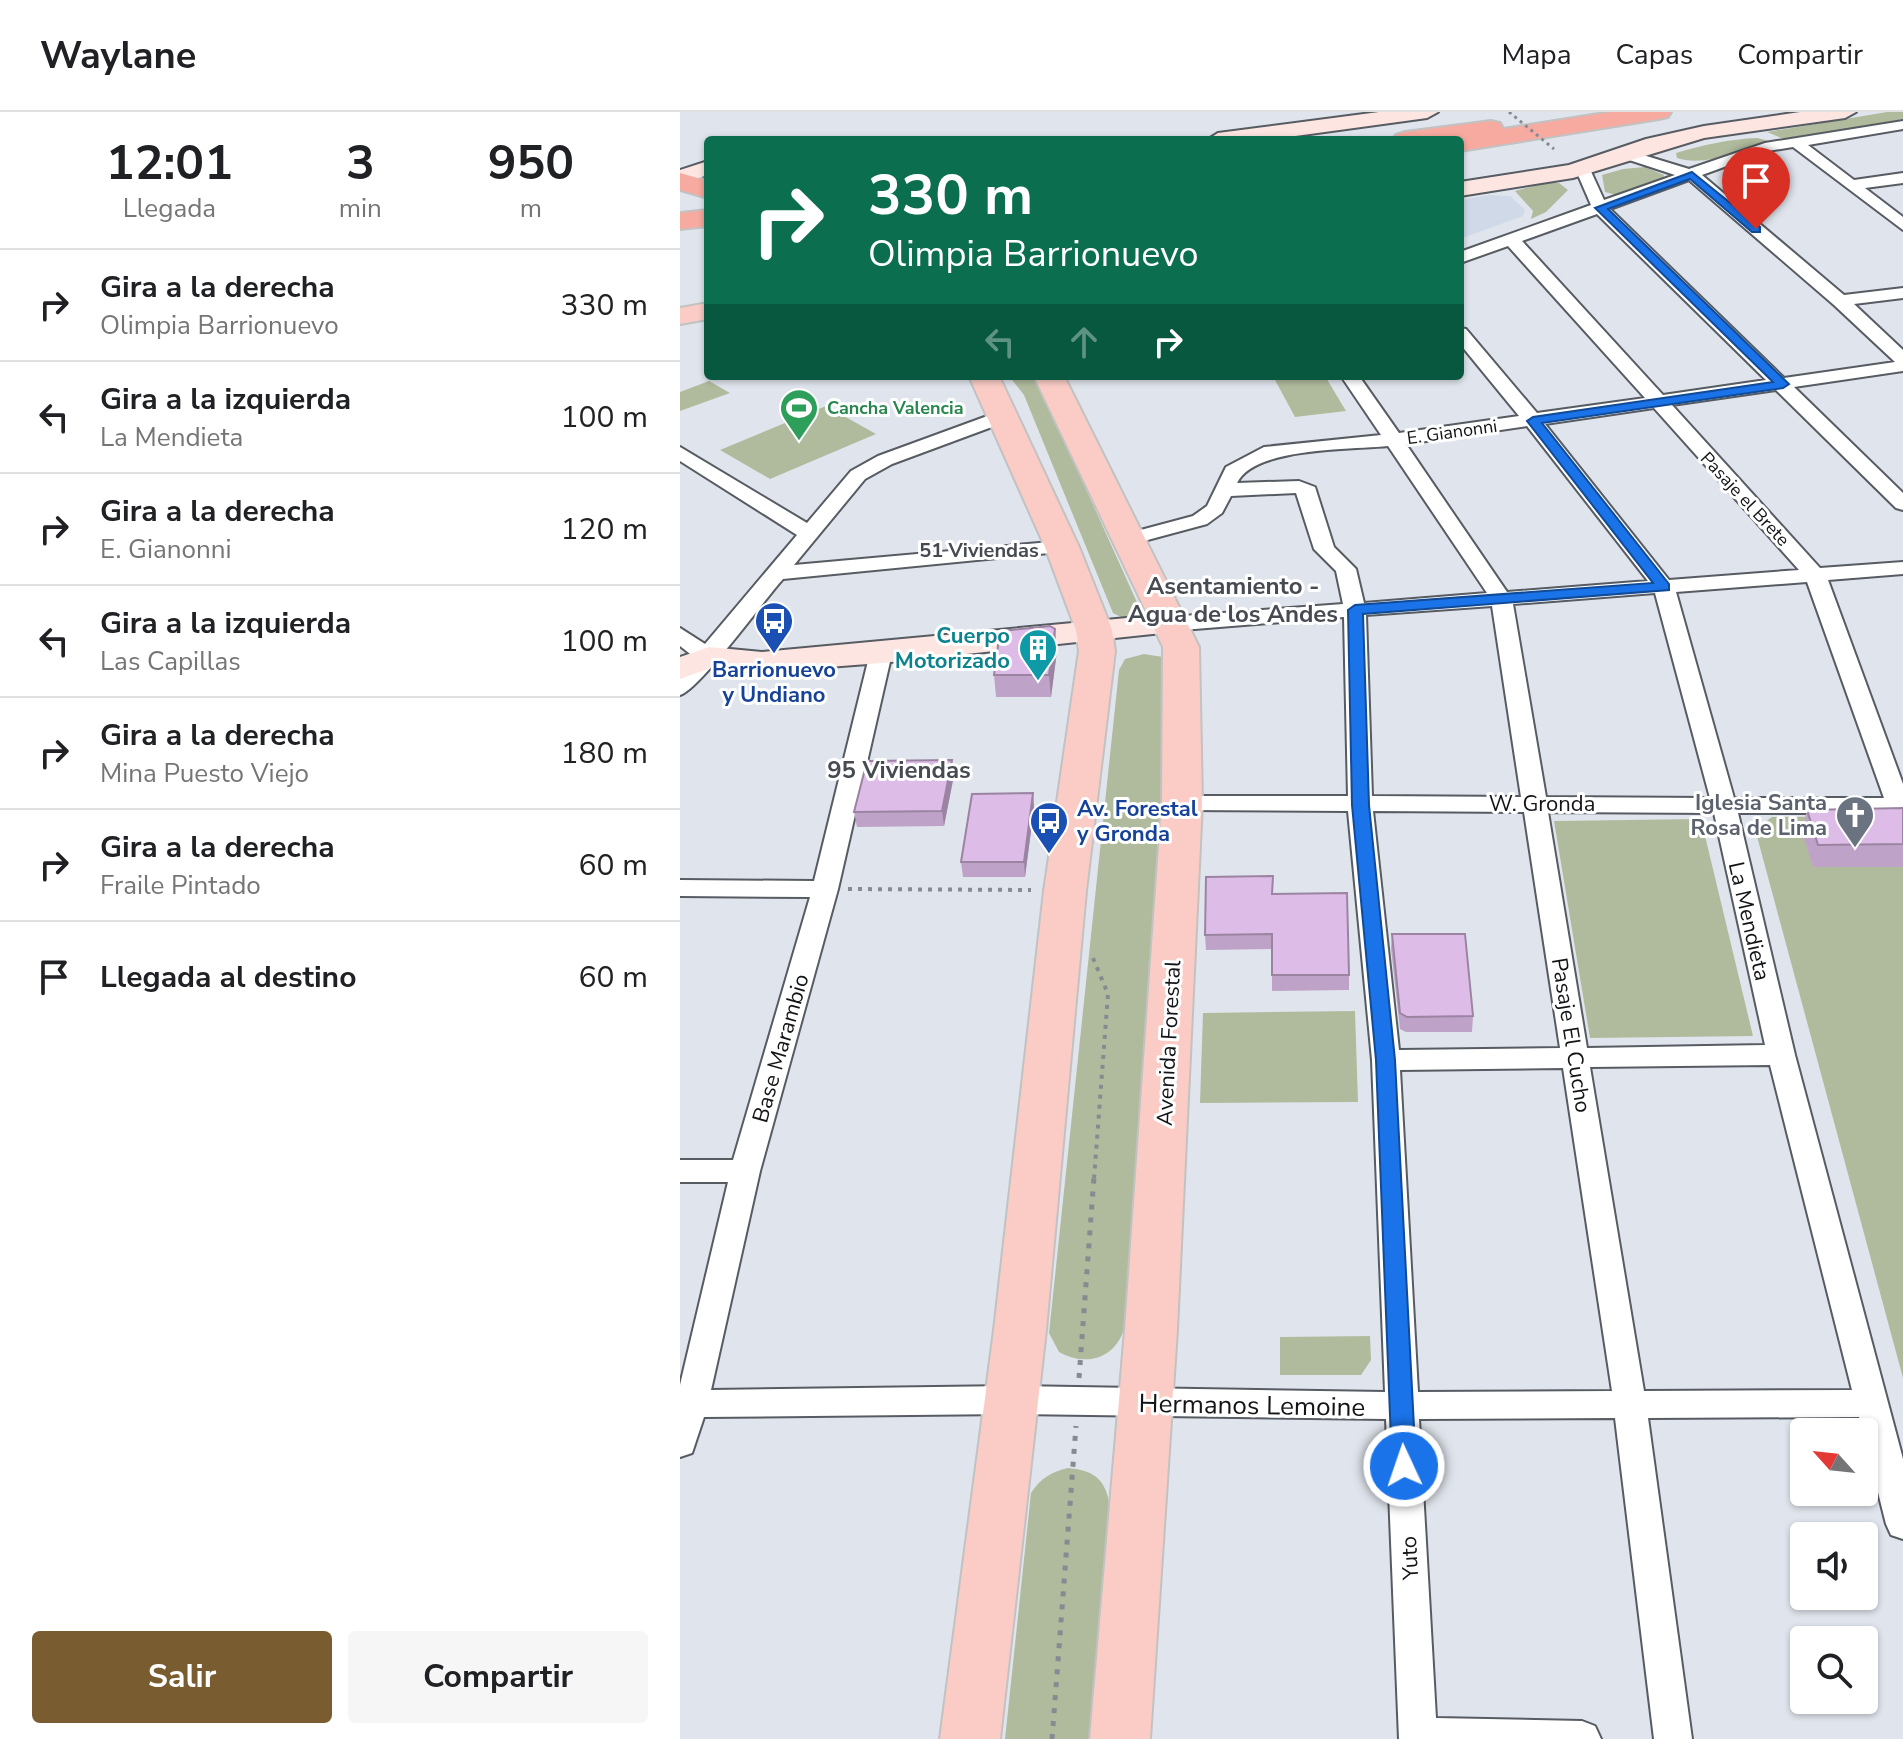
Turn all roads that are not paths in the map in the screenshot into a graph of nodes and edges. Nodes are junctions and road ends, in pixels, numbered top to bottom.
1 (1427, 112) edge
2 (1592, 112) edge
3 (1659, 112) edge
4 (1845, 112) edge
5 (1903, 125) edge
6 (1248, 136) edge
7 (1432, 136) edge
8 (1464, 142) edge
9 (1797, 143) junction
10 (1625, 154) junction
11 (680, 166) edge
12 (704, 166) edge
13 (704, 168) edge
14 (1583, 168) junction
15 (1692, 175) junction
16 (1903, 178) edge
17 (680, 179) edge
18 (1850, 185) junction
19 (704, 188) edge
20 (1464, 188) edge
21 (1600, 208) junction
22 (704, 218) edge
23 (680, 221) edge
24 (1903, 225) edge
25 (704, 228) edge
26 (680, 231) edge
27 (1511, 239) junction
28 (1464, 257) edge
29 (1903, 293) edge
30 (1840, 301) junction
31 (704, 302) edge
32 (680, 303) edge
33 (704, 312) edge
34 (680, 316) edge
35 (1464, 338) edge
36 (1903, 363) edge
37 (986, 380) edge
38 (1051, 380) edge
39 (1353, 380) edge
40 (1783, 384) junction
41 (1656, 402) junction
42 (1001, 417) junction
43 (1533, 421) junction
44 (1393, 440) junction
45 (680, 453) edge
46 (1222, 490) junction
47 (1903, 504) edge
48 (809, 533) junction
49 (1129, 539) junction
50 (1062, 547) junction
51 (1903, 568) edge
52 (774, 573) junction
53 (1816, 576) junction
54 (1664, 587) junction
55 (1502, 600) junction
56 (1355, 610) junction
57 (1170, 624) junction
58 (1094, 630) junction
59 (680, 635) edge
60 (881, 653) junction
61 (695, 663) edge
62 (680, 688) edge
63 (1182, 803) junction
64 (1532, 803) junction
65 (1724, 804) junction
66 (1360, 805) junction
67 (1901, 806) edge
68 (680, 888) edge
69 (825, 889) junction
70 (1781, 1055) junction
71 (1576, 1057) junction
72 (1386, 1060) junction
73 (680, 1171) edge
74 (745, 1171) junction
75 (1011, 1400) junction
76 (1630, 1403) junction
77 (1871, 1403) junction
78 (686, 1404) edge
79 (1145, 1404) junction
80 (1401, 1406) junction
81 (680, 1443) edge
82 (1903, 1524) edge
83 (1418, 1737) edge
84 (970, 1739) edge
85 (1120, 1739) edge
86 (1582, 1739) edge
87 (1673, 1739) edge

1 - 6 street
2 - 7 highway
3 - 8 highway
4 - 10 street
5 - 9 street
9 - 15 street
9 - 18 street
10 - 14 street
10 - 15 street
11 - 12 street
13 - 17 street
14 - 20 street
14 - 21 street
15 - 21 street
15 - 30 street
16 - 18 street
17 - 19 highway
18 - 24 street
21 - 27 street
21 - 40 street
22 - 23 highway
25 - 26 highway
27 - 28 street
27 - 41 street, Pasaje el Brete
29 - 30 street
30 - 36 street
31 - 32 main road
33 - 34 main road
35 - 43 street, La Mendieta
36 - 40 street, E. Gianonni
37 - 42 main road
38 - 49 main road, Avenida Forestal
39 - 44 street, Pasaje El Cucho
40 - 41 street, E. Gianonni
40 - 47 street
41 - 43 street, E. Gianonni
41 - 53 street, Pasaje el Brete
42 - 48 street
42 - 50 main road
43 - 44 street, E. Gianonni
43 - 54 street, La Mendieta
44 - 46 street, E. Gianonni
44 - 55 street, Pasaje El Cucho
45 - 48 street
46 - 49 street, E. Gianonni
46 - 56 street, Yuto
48 - 52 street
49 - 57 main road, Avenida Forestal
50 - 52 street
50 - 58 main road
51 - 53 street
52 - 61 street
53 - 54 street
53 - 67 street, Pasaje el Brete
54 - 55 street
54 - 65 street, La Mendieta
55 - 56 street
55 - 64 street, Pasaje El Cucho
56 - 57 street
56 - 66 street, Yuto
57 - 58 street
57 - 63 main road, Avenida Forestal
58 - 60 street
58 - 75 main road
59 - 61 street
60 - 61 street
60 - 69 street, Base Marambio
61 - 62 street
63 - 66 street, W. Gronda
63 - 79 main road, Avenida Forestal
64 - 65 street, W. Gronda
64 - 66 street, W. Gronda
64 - 71 street, Pasaje El Cucho
65 - 67 street, W. Gronda
65 - 70 street, La Mendieta
66 - 72 street, Yuto
68 - 69 street
69 - 74 street, Base Marambio
70 - 71 street
70 - 77 street, La Mendieta
71 - 72 street
71 - 76 street, Pasaje El Cucho
72 - 80 street, Yuto
73 - 74 street
74 - 78 street, Base Marambio
75 - 78 street, Hermanos Lemoine
75 - 79 street, Hermanos Lemoine
75 - 84 main road
76 - 77 street, Hermanos Lemoine
76 - 80 street, Hermanos Lemoine
76 - 87 street, Pasaje El Cucho
77 - 82 street, La Mendieta
78 - 81 street, Base Marambio
79 - 80 street, Hermanos Lemoine
79 - 85 main road, Avenida Forestal
80 - 83 street, Yuto
83 - 86 street

